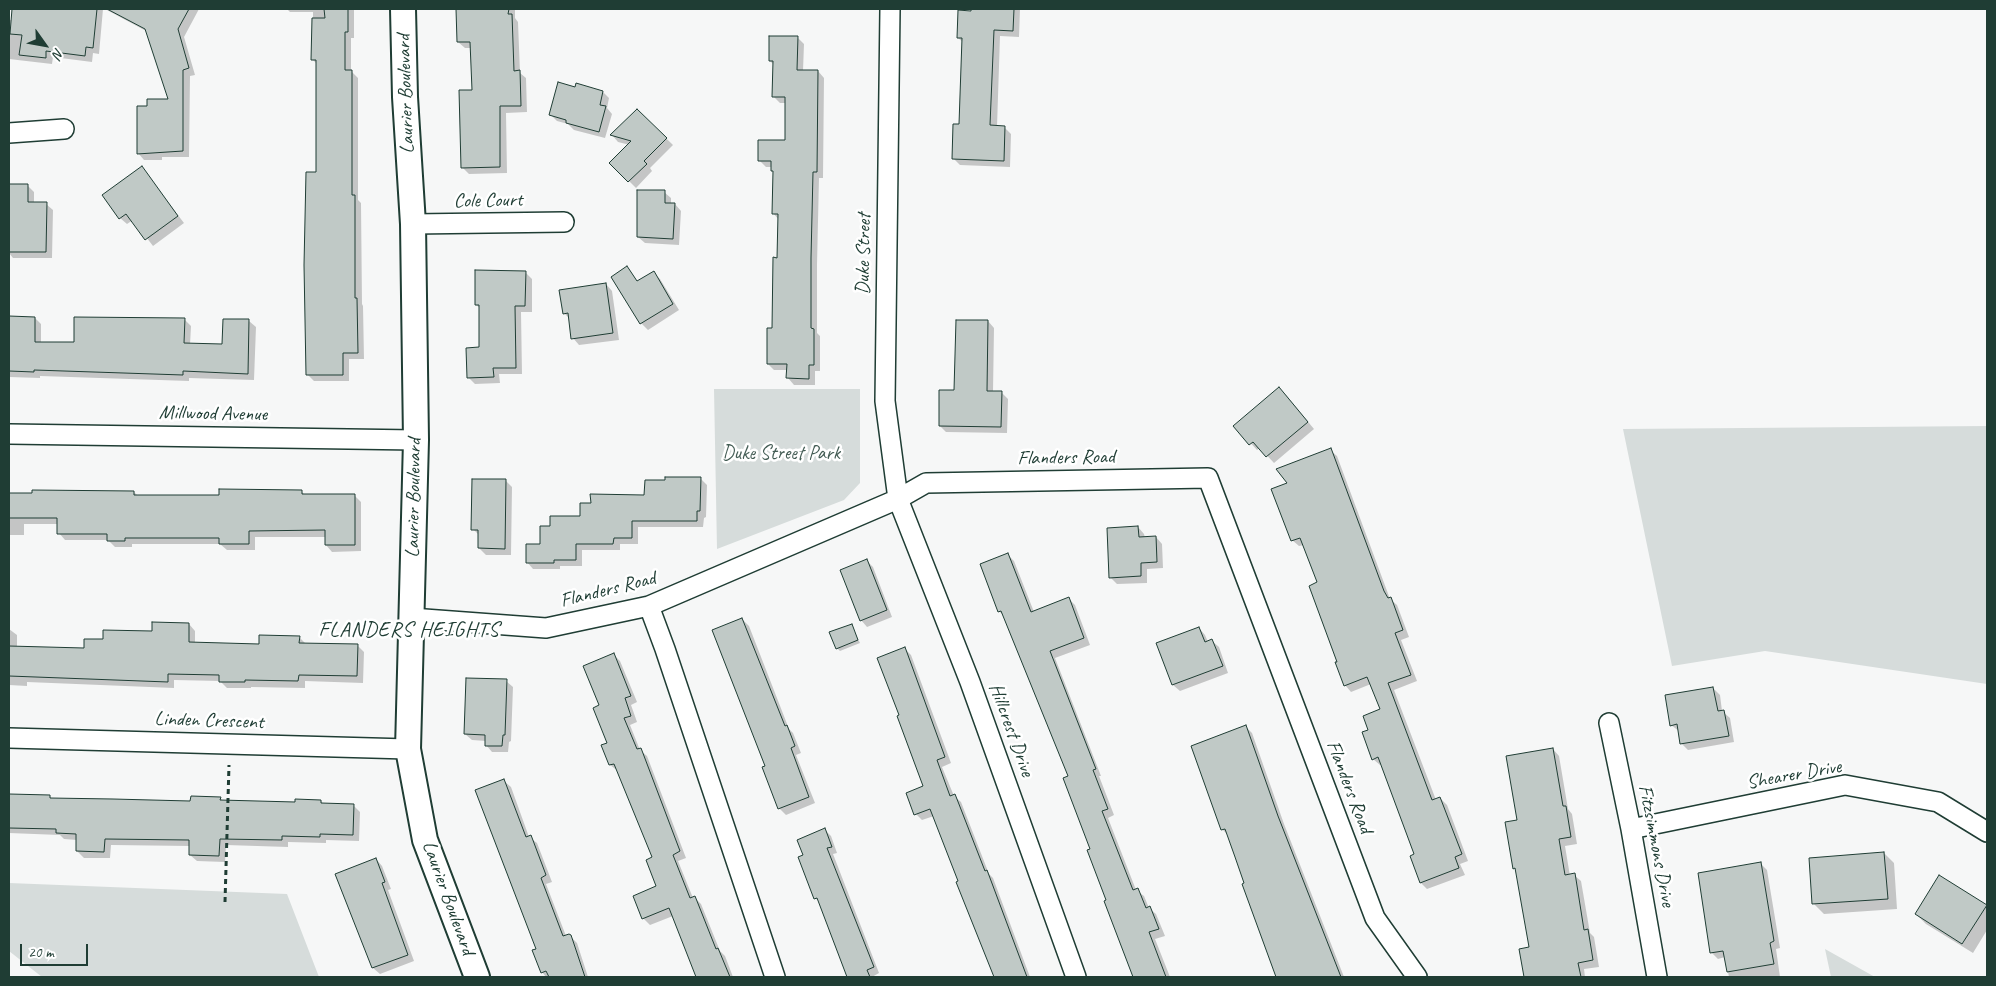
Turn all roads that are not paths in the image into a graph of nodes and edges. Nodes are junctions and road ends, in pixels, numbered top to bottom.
1 (403, 9) edge
2 (890, 9) edge
3 (64, 129) dead end
4 (9, 133) edge
5 (564, 222) dead end
6 (413, 224) junction
7 (9, 434) edge
8 (416, 440) junction
9 (898, 499) junction
10 (649, 606) junction
11 (411, 618) junction
12 (1609, 723) dead end
13 (9, 738) edge
14 (408, 749) junction
15 (1631, 829) junction
16 (1987, 832) edge
17 (476, 977) edge
18 (775, 977) edge
19 (1076, 977) edge
20 (1417, 977) edge
21 (1657, 977) edge

1 - 6 street, Laurier Boulevard
2 - 9 street, Duke Street
3 - 4 street
5 - 6 street, Cole Court
6 - 8 street, Laurier Boulevard
7 - 8 street, Millwood Avenue
8 - 11 street, Laurier Boulevard
9 - 10 street, Flanders Road
9 - 19 street, Hillcrest Drive
9 - 20 street, Flanders Road
10 - 11 street, Flanders Road
10 - 18 street
11 - 14 street, Laurier Boulevard
12 - 15 street, Fitzsimmons Drive
13 - 14 street, Linden Crescent
14 - 17 street, Laurier Boulevard
15 - 16 street, Shearer Drive
15 - 21 street, Fitzsimmons Drive

